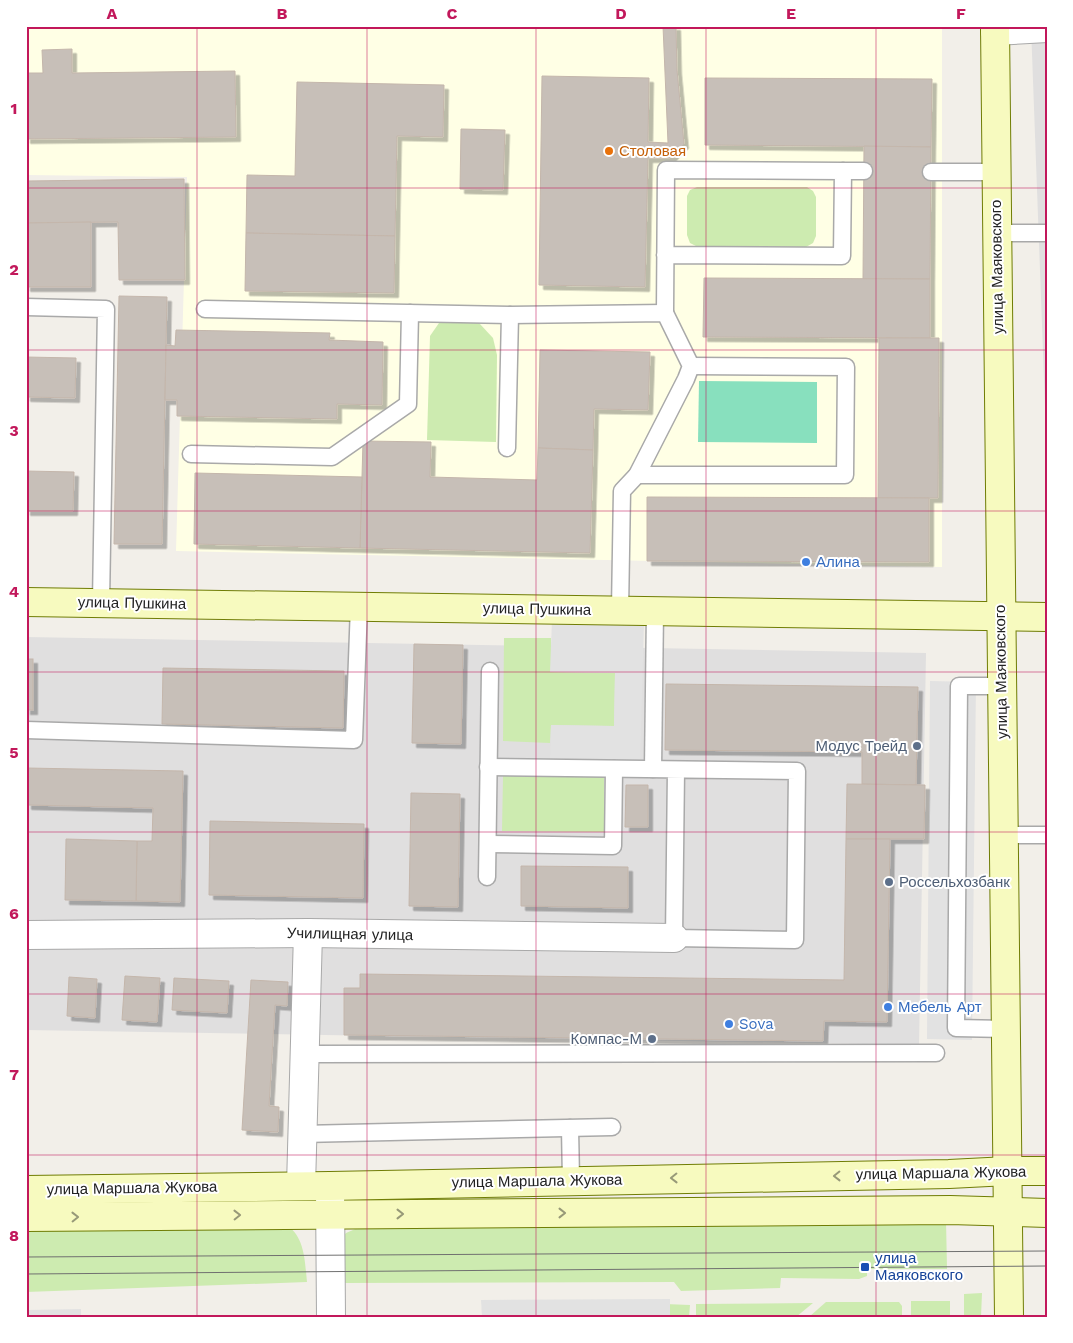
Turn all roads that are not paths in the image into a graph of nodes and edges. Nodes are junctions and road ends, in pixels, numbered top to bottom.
1 (995, 28) edge
2 (1047, 28) edge
3 (844, 171) junction
4 (864, 171) dead end
5 (931, 172) dead end
6 (996, 172) junction
7 (1047, 232) edge
8 (997, 233) junction
9 (665, 255) junction
10 (26, 307) edge
11 (205, 310) dead end
12 (410, 313) junction
13 (665, 313) junction
14 (510, 315) junction
15 (691, 366) junction
16 (507, 448) dead end
17 (191, 454) dead end
18 (637, 475) junction
19 (26, 602) edge
20 (101, 602) junction
21 (359, 606) junction
22 (620, 610) junction
23 (655, 611) junction
24 (1000, 616) junction
25 (1047, 617) edge
26 (490, 671) dead end
27 (1001, 686) junction
28 (26, 730) edge
29 (488, 767) junction
30 (614, 769) junction
31 (653, 769) junction
32 (676, 770) junction
33 (1003, 835) junction
34 (1047, 835) edge
35 (488, 844) junction
36 (487, 877) dead end
37 (308, 933) junction
38 (26, 935) edge
39 (674, 938) junction
40 (1006, 1029) junction
41 (936, 1053) dead end
42 (305, 1054) junction
43 (612, 1127) dead end
44 (570, 1128) junction
45 (302, 1134) junction
46 (1008, 1171) junction
47 (1047, 1171) edge
48 (571, 1180) junction
49 (301, 1186) junction
50 (330, 1186) junction
51 (26, 1190) edge
52 (1008, 1211) junction
53 (1047, 1213) edge
54 (330, 1214) junction
55 (26, 1218) edge
56 (331, 1317) edge
57 (1008, 1317) edge

1 - 2 street
1 - 6 main road, улица Маяковского
3 - 4 lane
3 - 9 lane
3 - 9 lane
5 - 6 lane
6 - 8 main road, улица Маяковского
7 - 8 lane
8 - 24 main road, улица Маяковского
9 - 13 lane
10 - 20 lane
11 - 12 lane
12 - 14 lane
12 - 17 lane
13 - 14 lane
13 - 15 lane
14 - 16 lane
15 - 18 lane
15 - 18 lane
18 - 22 lane
19 - 20 main road, улица Пушкина
20 - 21 main road, улица Пушкина
21 - 22 main road, улица Пушкина
21 - 28 lane
22 - 23 main road, улица Пушкина
23 - 24 main road, улица Пушкина
23 - 31 lane
24 - 25 main road, улица Пушкина
24 - 27 main road, улица Маяковского
26 - 29 lane
27 - 33 main road, улица Маяковского
27 - 40 lane
29 - 30 lane
29 - 35 lane
30 - 31 lane
30 - 35 lane
31 - 32 lane
32 - 39 lane
32 - 39 lane
33 - 34 lane
33 - 40 main road, улица Маяковского
35 - 36 lane
37 - 38 street, Училищная улица
37 - 39 street, Училищная улица
37 - 42 street
40 - 46 main road, улица Маяковского
41 - 42 lane
42 - 45 street
43 - 44 lane
44 - 45 lane
44 - 48 lane
45 - 49 street
46 - 47 main road, улица Маршала Жукова
46 -> 48 main road, улица Маршала Жукова
46 - 52 main road, улица Маяковского
48 - 50 main road, улица Маршала Жукова
49 - 50 main road, улица Маршала Жукова
49 - 51 main road, улица Маршала Жукова
50 - 54 street
52 - 53 main road, улица Маршала Жукова
54 -> 52 main road, улица Маршала Жукова
52 - 57 main road, улица Маяковского
55 -> 54 main road, улица Маршала Жукова
54 - 56 street

